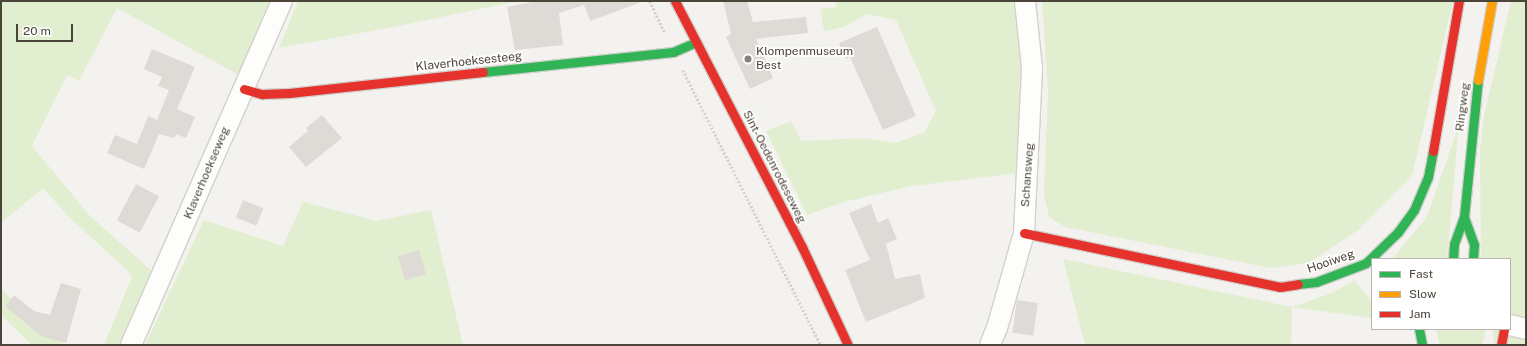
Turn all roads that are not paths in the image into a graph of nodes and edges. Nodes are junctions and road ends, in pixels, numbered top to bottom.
1 (282, 1) edge
2 (675, 1) edge
3 (1026, 1) edge
4 (1459, 1) edge
5 (1492, 1) edge
6 (696, 42) junction
7 (244, 89) junction
8 (1464, 217) junction
9 (1024, 233) junction
10 (1371, 258) edge
11 (1371, 258) edge
12 (1453, 258) edge
13 (1473, 258) edge
14 (1511, 325) edge
15 (1526, 329) edge
16 (1419, 330) edge
17 (1504, 330) edge
18 (131, 345) edge
19 (848, 345) edge
20 (990, 345) edge
21 (1422, 345) edge
22 (1501, 345) edge

1 - 7 street, Klaverhoekseweg
2 - 6 street, Sint-Oedenrodeseweg
3 - 9 street, Schansweg
4 - 11 street, Hooiweg
5 - 8 street, Ringweg
6 - 7 street, Klaverhoeksesteeg
6 - 19 street, Sint-Oedenrodeseweg
7 - 18 street, Klaverhoekseweg
8 - 12 street, Ringweg
8 - 13 street, Ringweg
9 - 10 street, Hooiweg
9 - 20 street, Schansweg
14 - 15 street
16 - 21 street
17 - 22 street

